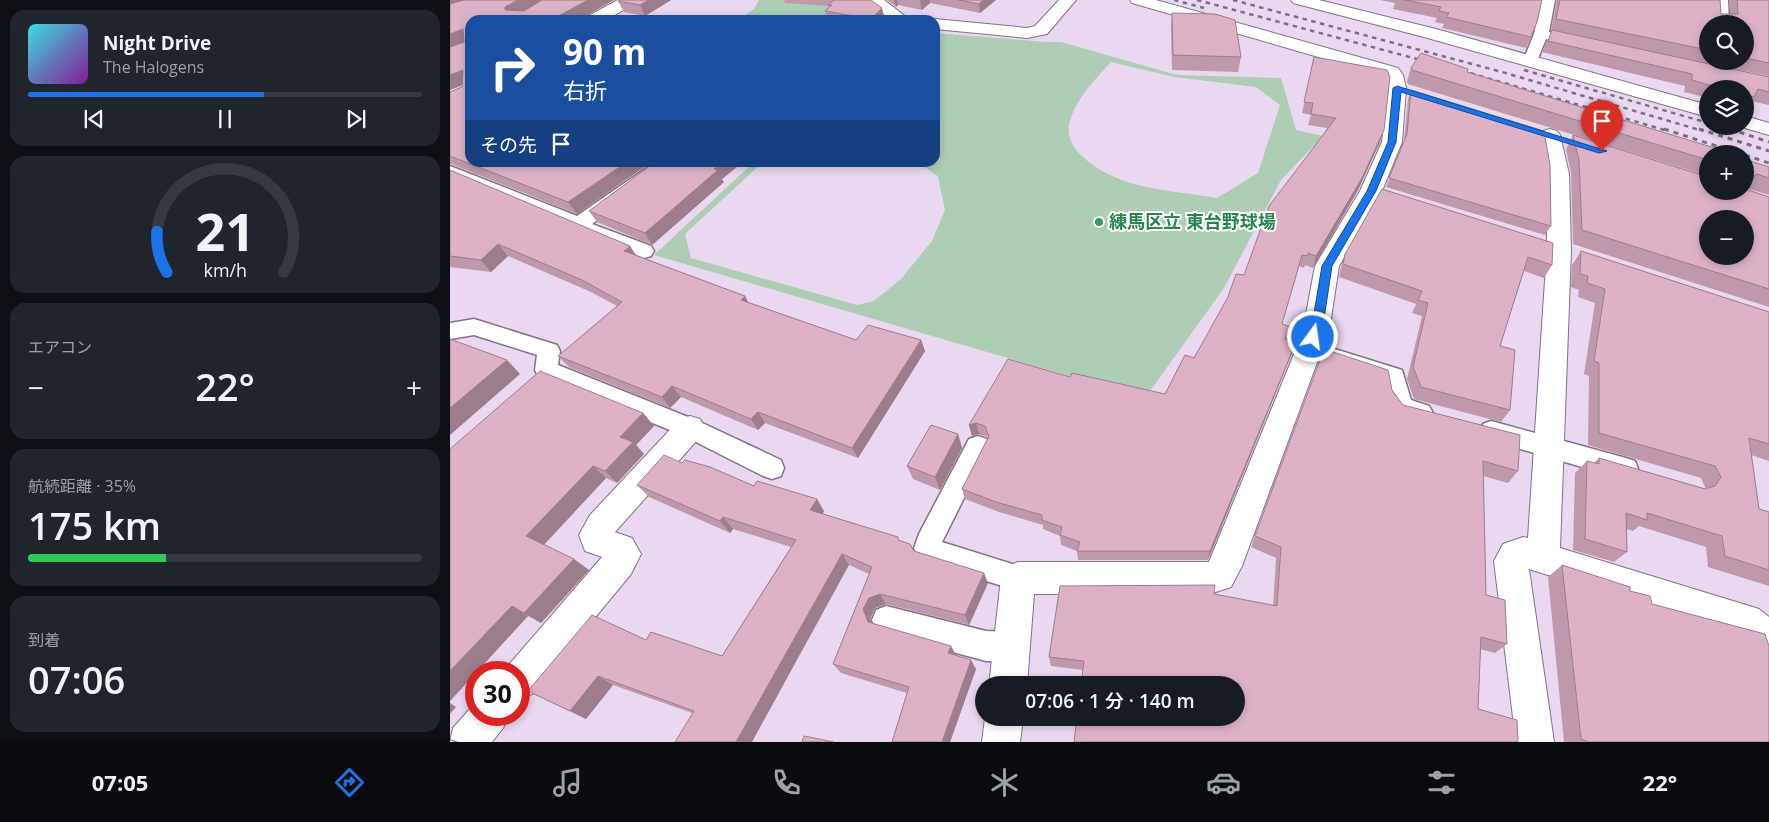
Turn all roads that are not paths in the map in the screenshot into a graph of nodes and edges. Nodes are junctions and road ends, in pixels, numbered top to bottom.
1 (630, 0) edge
2 (873, 0) edge
3 (1068, 0) edge
4 (1138, 0) edge
5 (1299, 0) edge
6 (1548, 0) edge
7 (1721, 0) edge
8 (1330, 4) edge
9 (603, 15) edge
10 (895, 15) edge
11 (1722, 15) edge
12 (940, 24) edge
13 (1541, 34) junction
14 (1595, 47) edge
15 (1530, 61) junction
16 (1699, 108) edge
17 (1754, 125) edge
18 (1769, 129) edge
19 (1550, 135) dead end
20 (660, 167) edge
21 (454, 177) edge
22 (579, 224) junction
23 (644, 251) dead end
24 (450, 331) edge
25 (1309, 349) junction
26 (546, 370) junction
27 (524, 390) edge
28 (1443, 418) edge
29 (1472, 426) edge
30 (690, 428) junction
31 (978, 446) dead end
32 (1548, 446) junction
33 (772, 468) dead end
34 (1643, 474) edge
35 (1543, 559) junction
36 (1018, 578) junction
37 (886, 620) dead end
38 (1013, 648) junction
39 (1769, 660) edge
40 (530, 668) edge
41 (1009, 676) edge
42 (481, 726) edge
43 (1003, 726) edge
44 (467, 742) edge
45 (1002, 742) edge
46 (1535, 742) edge

1 - 9 street
2 - 10 street
3 - 12 street
4 - 25 street
5 - 8 street
6 - 13 lane
7 - 11 lane
8 - 15 street
13 - 14 lane
13 - 15 lane
15 - 16 street
17 - 18 street
19 - 32 street
20 - 22 lane
21 - 22 lane
22 - 23 lane
24 - 26 lane
25 - 28 lane
25 - 36 street
26 - 27 street
26 - 30 lane
29 - 32 lane
30 - 33 lane
30 - 40 street
31 - 36 lane
32 - 34 lane
32 - 35 street
35 - 39 street
35 - 46 street
36 - 38 street
37 - 38 lane
38 - 41 street
42 - 44 street
43 - 45 street

